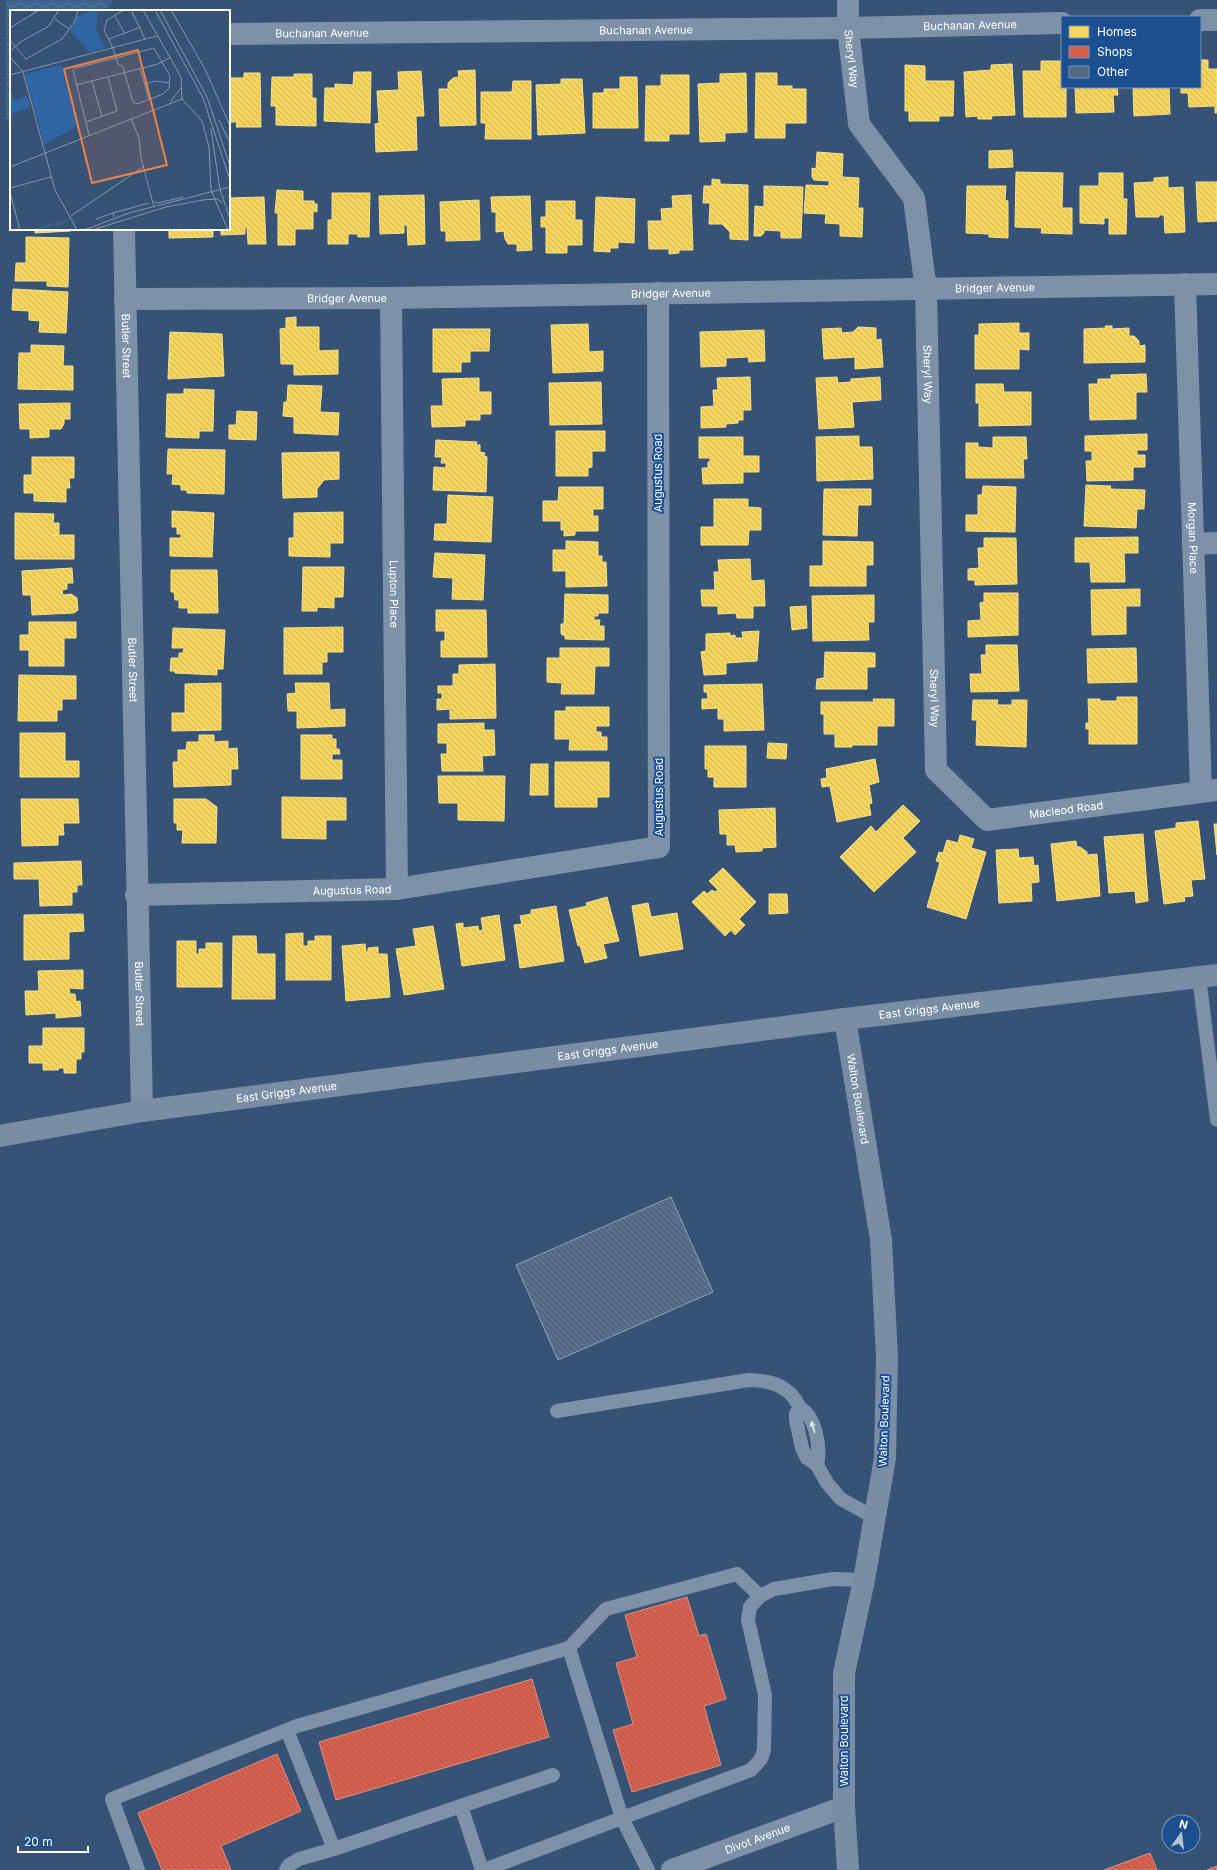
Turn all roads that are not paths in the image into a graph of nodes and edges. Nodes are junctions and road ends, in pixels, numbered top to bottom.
1 (848, 0) edge
2 (1201, 20) edge
3 (1217, 20) edge
4 (1061, 23) edge
5 (848, 28) junction
6 (230, 34) edge
7 (124, 230) edge
8 (1185, 284) junction
9 (1217, 284) edge
10 (926, 290) junction
11 (658, 293) junction
12 (391, 298) junction
13 (125, 299) junction
14 (1217, 543) edge
15 (1193, 544) junction
16 (936, 770) joint
17 (1209, 791) edge
18 (397, 890) junction
19 (136, 895) junction
20 (1208, 976) edge
21 (845, 1019) junction
22 (1214, 1076) edge
23 (142, 1111) junction
24 (1217, 1120) edge
25 (0, 1136) edge
26 (558, 1411) dead end
27 (875, 1518) junction
28 (864, 1580) junction
29 (760, 1596) junction
30 (569, 1648) junction
31 (287, 1730) junction
32 (553, 1775) dead end
33 (461, 1806) junction
34 (844, 1807) junction
35 (622, 1818) junction
36 (334, 1849) junction
37 (138, 1870) edge
38 (286, 1870) edge
39 (483, 1870) edge
40 (648, 1870) edge
41 (672, 1870) edge
42 (848, 1870) edge

1 - 5 street, Sheryl Way
2 - 3 street
4 - 5 street, Buchanan Avenue
5 - 6 street, Buchanan Avenue
5 - 10 street, Sheryl Way
7 - 13 street, Butler Street
8 - 9 street, Bridger Avenue
8 - 10 street, Bridger Avenue
8 - 15 street, Morgan Place
10 - 11 street, Bridger Avenue
10 - 16 street, Sheryl Way
11 - 12 street, Bridger Avenue
11 - 18 street, Augustus Road
12 - 13 street, Bridger Avenue
12 - 18 street, Lupton Place
13 - 19 street, Butler Street
14 - 15 street
15 - 17 street, Morgan Place
16 - 17 street, Macleod Road
18 - 19 street, Augustus Road
19 - 23 street, Butler Street
20 - 21 street, East Griggs Avenue
20 - 22 lane
21 - 23 street, East Griggs Avenue
21 - 27 street, Walton Boulevard
22 - 24 lane
23 - 25 street, East Griggs Avenue
26 - 27 lane
27 - 28 street, Walton Boulevard
28 - 29 lane
28 - 34 street, Walton Boulevard
29 - 30 lane
29 - 35 lane
30 - 31 lane
30 - 35 lane
31 - 36 lane
31 - 37 lane
32 - 33 lane
33 - 36 lane
33 - 39 lane
34 - 41 street, Divot Avenue
34 - 42 street, Walton Boulevard
35 - 39 lane
35 - 40 lane
36 - 38 lane

